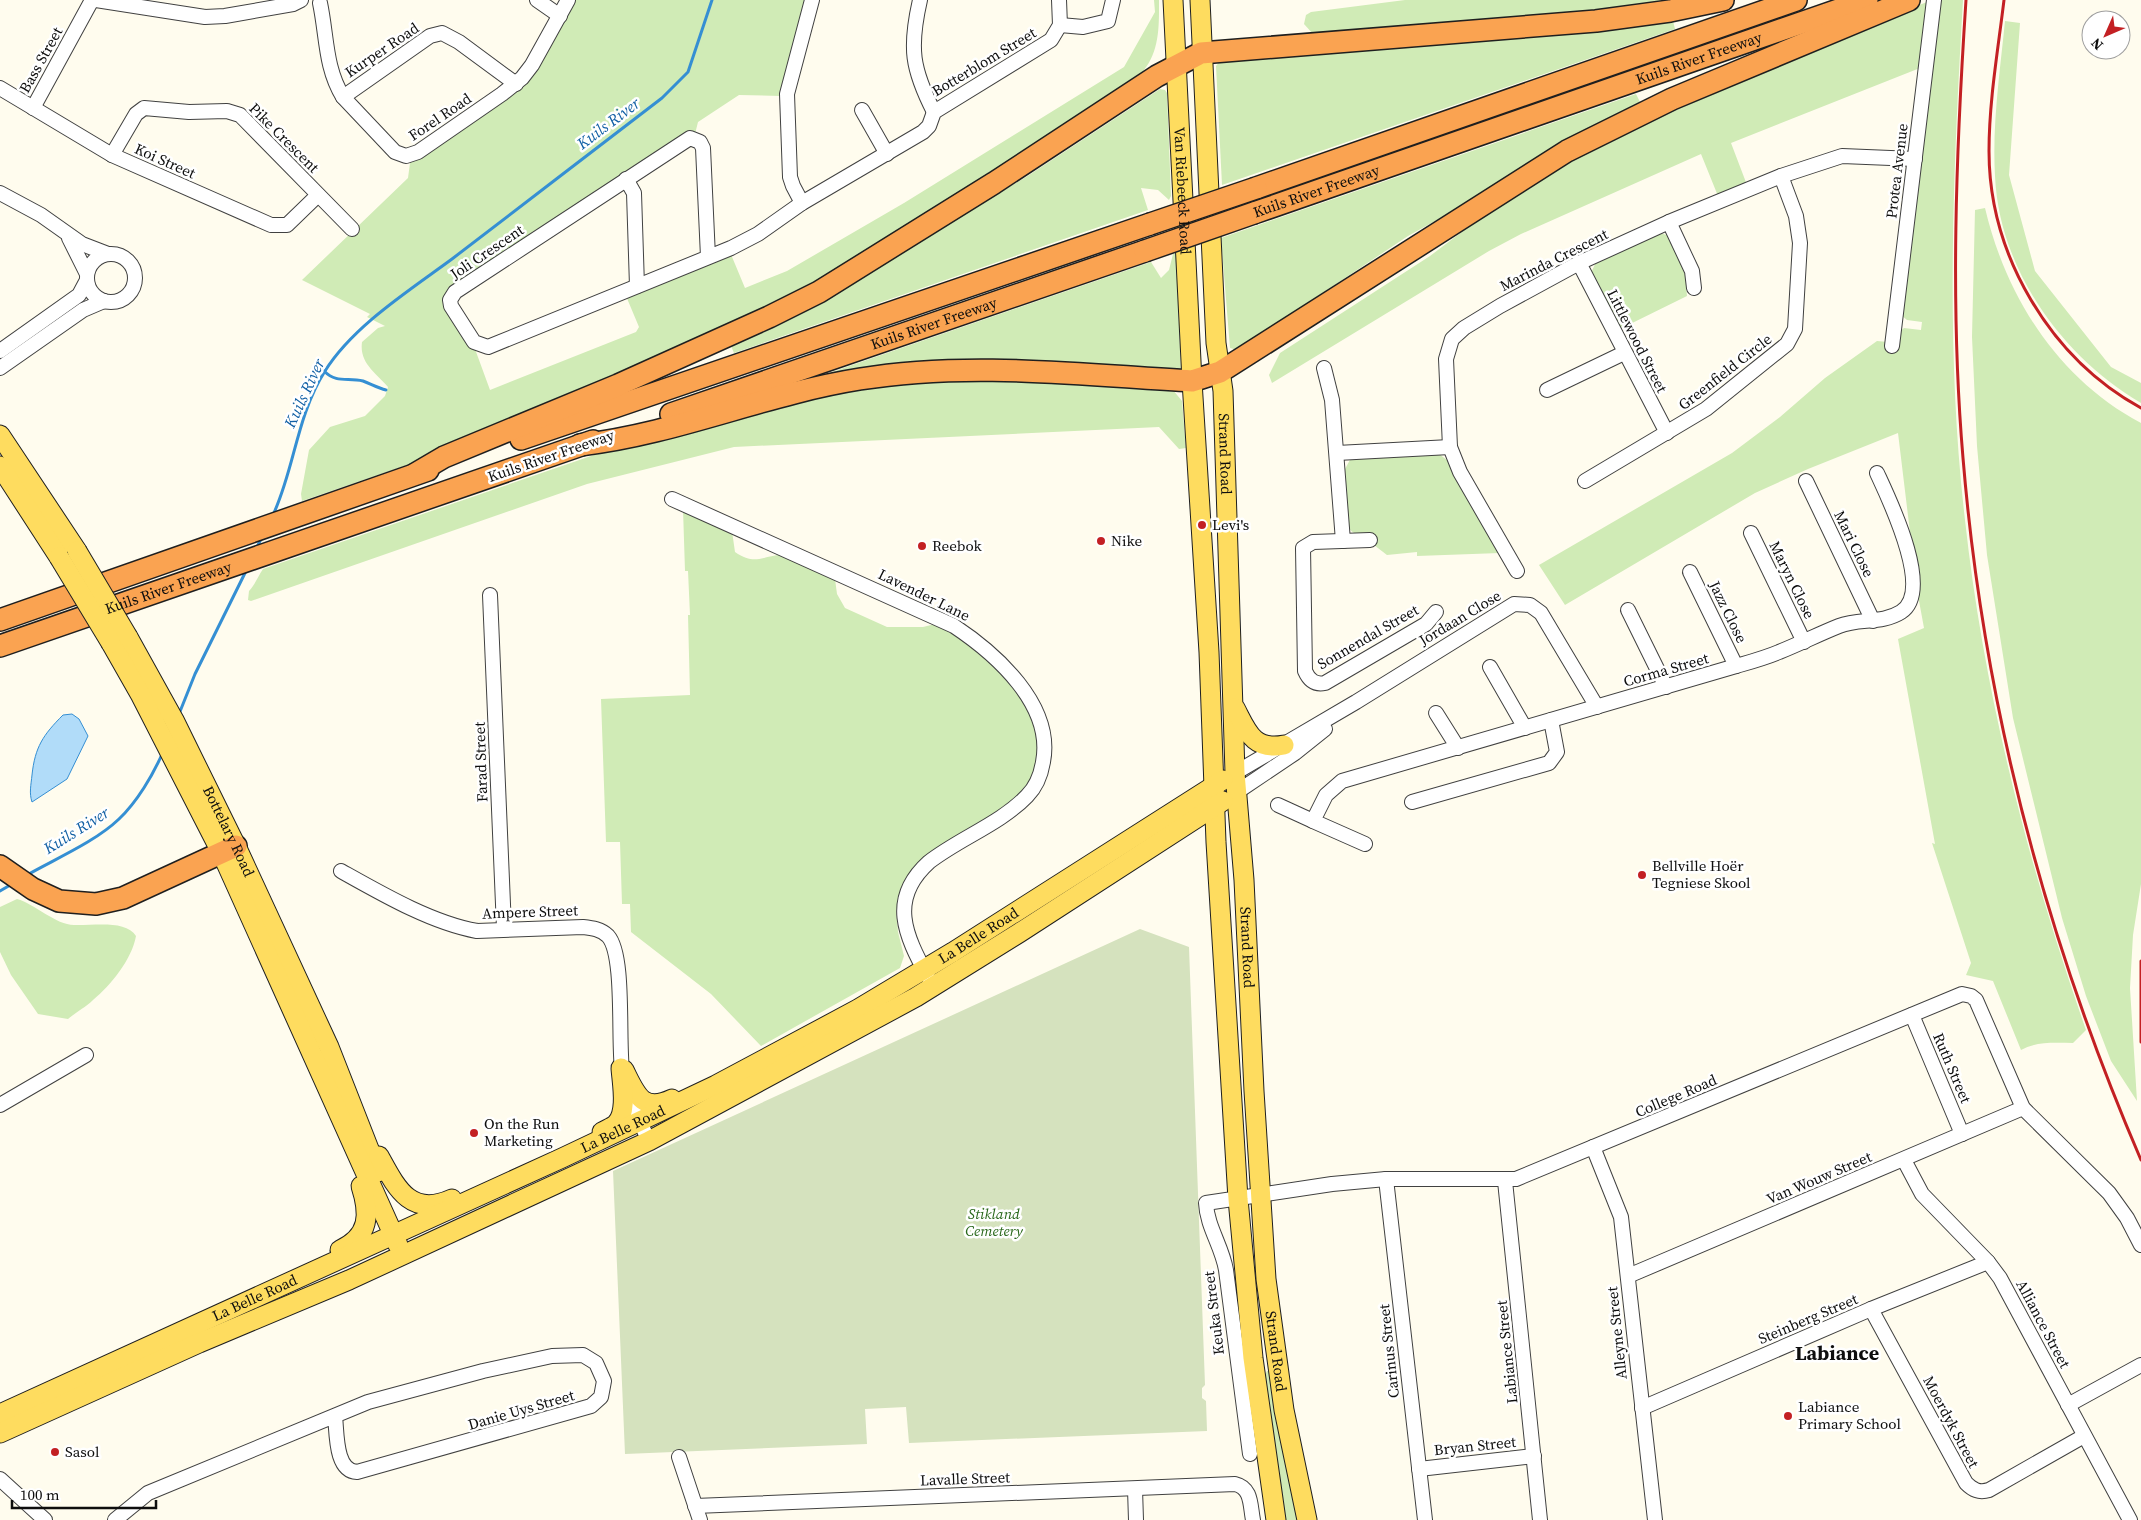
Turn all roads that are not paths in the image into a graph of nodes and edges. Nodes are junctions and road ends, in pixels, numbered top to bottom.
1 (94, 0) edge
2 (537, 0) edge
3 (568, 0) edge
4 (812, 0) edge
5 (920, 0) edge
6 (1059, 0) edge
7 (1113, 0) edge
8 (1173, 0) edge
9 (1200, 0) edge
10 (1723, 0) edge
11 (1796, 0) edge
12 (1867, 0) edge
13 (1909, 0) edge
14 (1934, 0) edge
15 (312, 2) edge
16 (560, 16) junction
17 (1060, 25) junction
18 (1201, 53) junction
19 (1176, 64) junction
20 (516, 84) junction
21 (0, 88) edge
22 (343, 97) junction
23 (33, 108) junction
24 (862, 110) dead end
25 (934, 112) junction
26 (887, 154) junction
27 (112, 155) junction
28 (1915, 159) junction
29 (1781, 176) junction
30 (626, 179) junction
31 (0, 193) edge
32 (318, 195) junction
33 (802, 203) junction
34 (1669, 222) junction
35 (352, 229) dead end
36 (67, 235) junction
37 (108, 254) junction
38 (708, 257) junction
39 (1579, 263) junction
40 (87, 277) junction
41 (637, 286) junction
42 (1694, 288) dead end
43 (104, 301) junction
44 (1892, 346) dead end
45 (0, 351) edge
46 (1624, 353) junction
47 (0, 368) edge
48 (1324, 368) dead end
49 (1220, 372) junction
50 (1192, 381) junction
51 (1547, 390) dead end
52 (1667, 434) junction
53 (0, 435) edge
54 (580, 445) junction
55 (1450, 448) junction
56 (1337, 453) junction
57 (0, 466) edge
58 (1877, 473) dead end
59 (415, 474) junction
60 (1584, 481) dead end
61 (1806, 481) dead end
62 (672, 499) dead end
63 (1751, 533) dead end
64 (1370, 540) dead end
65 (1343, 541) junction
66 (68, 554) junction
67 (1517, 571) dead end
68 (1690, 572) dead end
69 (490, 595) dead end
70 (1628, 610) dead end
71 (1436, 612) dead end
72 (0, 620) edge
73 (1873, 621) junction
74 (120, 640) junction
75 (1804, 642) junction
76 (0, 646) edge
77 (1736, 666) junction
78 (1490, 667) dead end
79 (1666, 687) junction
80 (1356, 702) junction
81 (1234, 704) junction
82 (1597, 707) junction
83 (1436, 713) dead end
84 (1551, 720) junction
85 (1525, 728) junction
86 (1284, 745) junction
87 (1458, 748) junction
88 (1235, 772) junction
89 (1215, 785) junction
90 (1237, 792) junction
91 (1412, 802) dead end
92 (1278, 805) dead end
93 (1216, 806) junction
94 (1313, 821) junction
95 (1365, 844) dead end
96 (229, 850) junction
97 (0, 866) edge
98 (342, 871) dead end
99 (504, 928) junction
100 (924, 970) junction
101 (933, 986) junction
102 (1912, 1015) junction
103 (86, 1055) dead end
104 (621, 1066) junction
105 (690, 1098) junction
106 (0, 1105) edge
107 (2024, 1108) junction
108 (640, 1122) junction
109 (351, 1124) junction
110 (1962, 1134) junction
111 (649, 1141) junction
112 (587, 1146) junction
113 (1593, 1147) junction
114 (1904, 1160) junction
115 (1386, 1179) junction
116 (1505, 1181) junction
117 (483, 1194) junction
118 (1260, 1195) junction
119 (1238, 1199) junction
120 (399, 1232) junction
121 (2141, 1245) edge
122 (407, 1252) junction
123 (1988, 1262) junction
124 (1628, 1276) junction
125 (236, 1305) junction
126 (1871, 1309) junction
127 (2141, 1365) edge
128 (2068, 1405) junction
129 (1642, 1408) junction
130 (0, 1414) edge
131 (335, 1416) junction
132 (0, 1433) edge
133 (2084, 1436) junction
134 (1250, 1454) dead end
135 (1534, 1456) junction
136 (679, 1457) dead end
137 (1419, 1469) junction
138 (0, 1479) edge
139 (1135, 1489) junction
140 (695, 1506) junction
141 (45, 1520) edge
142 (115, 1520) edge
143 (700, 1520) edge
144 (1136, 1520) edge
145 (1252, 1520) edge
146 (1276, 1520) edge
147 (1307, 1520) edge
148 (1425, 1520) edge
149 (1540, 1520) edge
150 (1655, 1520) edge
151 (2130, 1520) edge

1 - 15 street
1 - 23 street, Bass Street
2 - 16 street
3 - 16 street, Forel Road
4 - 33 street
5 - 25 street
6 - 17 street
7 - 17 street
8 - 19 main road, Van Riebeeck Road
9 - 18 main road, Van Riebeeck Road
10 - 18 highway
11 - 59 highway, Kuils River Freeway, bridge
12 - 54 highway, Kuils River Freeway, bridge
13 - 49 highway
14 - 28 street, Protea Avenue
15 - 22 street, Forel Road
16 - 20 street, Forel Road
17 - 25 street, Botterblom Street
18 - 19 highway
18 - 49 main road, Van Riebeeck Road
19 - 50 main road, Van Riebeeck Road
19 - 59 highway
20 - 22 street, Kurper Road
20 - 22 street, Forel Road
21 - 23 street, Koi Street
23 - 27 street, Koi Street
24 - 26 street
25 - 26 street, Botterblom Street
26 - 33 street, Botterblom Street
27 - 32 street, Koi Street
27 - 32 street, Pike Crescent
28 - 29 street, Marinda Crescent
28 - 44 street, Protea Avenue
29 - 34 street, Marinda Crescent
29 - 52 street, Greenfield Circle
30 - 38 street, Joli Crescent
30 - 41 street
30 - 41 street, Joli Crescent
31 - 36 street
32 - 35 street, Pike Crescent
33 - 38 street, Joli Crescent
34 - 39 street, Marinda Crescent
34 - 42 street
36 - 37 street
36 - 40 street
37 - 40 street
37 - 43 street
38 - 41 street, Joli Crescent
39 - 46 street, Littlewood Street
39 - 55 street, Marinda Crescent
40 - 43 street
40 - 45 street
43 - 47 street
46 - 51 street
46 - 52 street, Littlewood Street
48 - 56 street
49 - 50 highway
49 - 81 main road, Strand Road
50 - 54 highway
50 - 89 main road, Strand Road
52 - 60 street, Greenfield Circle
53 - 66 main road, Bottelary Road
54 - 76 highway, Kuils River Freeway
55 - 56 street
55 - 67 street, Marinda Crescent
56 - 65 street
57 - 66 main road, Bottelary Road
58 - 73 street, Corma Street
59 - 72 highway, Kuils River Freeway
61 - 73 street, Mari Close
62 - 100 street, Lavender Lane
63 - 75 street, Maryn Close
64 - 65 street, Sonnendal Street
65 - 71 street, Sonnendal Street
66 - 74 main road, Bottelary Road, bridge
68 - 77 street, Jazz Close
69 - 99 street, Farad Street
70 - 79 street
73 - 75 street, Corma Street
74 - 96 main road, Bottelary Road
74 - 96 main road, Bottelary Road
75 - 77 street, Corma Street
77 - 79 street, Corma Street
78 - 85 street
79 - 82 street, Corma Street
80 - 82 street, Jordaan Close
80 - 86 street, Jordaan Close
80 - 90 street, Jordaan Close
81 - 86 main road
81 - 88 main road, Strand Road
82 - 84 street, Corma Street
83 - 87 street
84 - 85 street, Corma Street
84 - 91 street
85 - 87 street, Corma Street
86 - 88 street, Jordaan Close
87 - 94 street, Corma Street
88 - 89 main road, La Belle Road
88 - 90 main road, Strand Road
89 - 93 main road, Strand Road
89 - 100 main road, La Belle Road
90 - 93 main road, La Belle Road
90 - 118 main road, Strand Road
92 - 94 street
93 - 101 main road, La Belle Road
93 - 119 main road, Strand Road
94 - 95 street
96 - 97 highway
96 - 109 main road, Bottelary Road
98 - 99 street, Ampere Street
99 - 104 street, Ampere Street
100 - 101 street, Lavender Lane
100 - 105 main road, La Belle Road
101 - 111 main road, La Belle Road
102 - 107 street, College Road
102 - 110 street, Ruth Street
102 - 113 street, College Road
103 - 106 street
104 - 105 main road
104 - 108 street, Ampere Street
104 - 112 main road
105 - 108 main road, La Belle Road
107 - 110 street, Van Wouw Street
107 - 121 street
108 - 111 street, Ampere Street
108 - 112 main road, La Belle Road
109 - 117 main road
109 - 120 main road, Bottelary Road
109 - 125 main road
110 - 114 street, Van Wouw Street
111 - 122 main road, La Belle Road
112 - 117 main road, La Belle Road
113 - 116 street, College Road
113 - 124 street, Alleyne Street
114 - 123 street, Alliance Street
114 - 124 street, Van Wouw Street
115 - 116 street, College Road
115 - 118 street, College Road
115 - 137 street, Carinus Street
116 - 135 street, Labiance Street
117 - 120 main road, La Belle Road
118 - 119 street, College Road
118 - 147 main road, Strand Road
119 - 134 street, Keuka Street
119 - 146 main road, Strand Road
120 - 122 main road, Bottelary Road
120 - 125 main road, La Belle Road
122 - 132 main road, La Belle Road
123 - 126 street, Steinberg Street
123 - 128 street, Alliance Street
124 - 129 street, Alleyne Street
125 - 130 main road, La Belle Road
126 - 129 street, Steinberg Street
126 - 133 street, Moerdyk Street
127 - 128 street
128 - 133 street, Alliance Street
129 - 150 street, Alleyne Street
131 - 131 street, Danie Uys Street
131 - 142 street, Danie Uys Street
133 - 151 street, Alliance Street
135 - 137 street, Bryan Street
135 - 149 street, Labiance Street
136 - 140 street
137 - 148 street, Carinus Street
138 - 141 street
139 - 140 street, Lavalle Street
139 - 144 street
139 - 145 street, Lavalle Street
140 - 143 street

